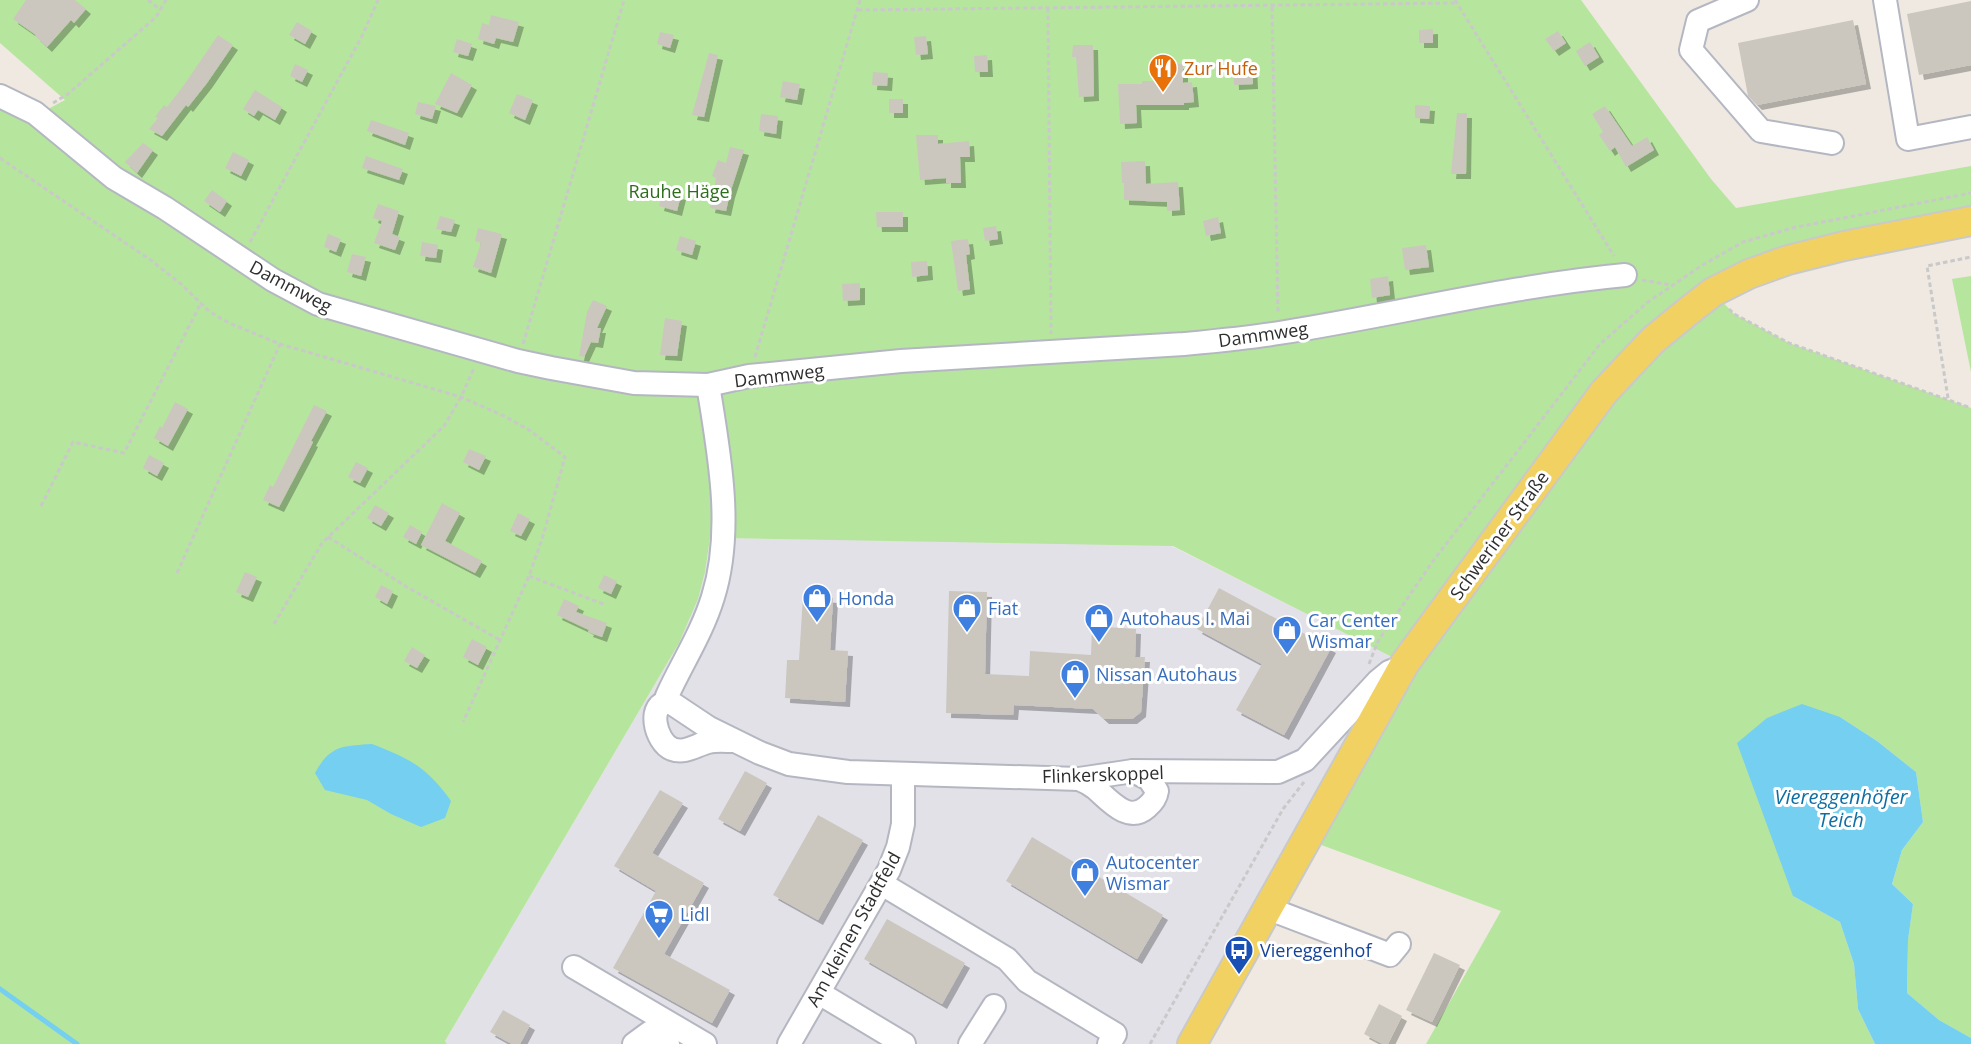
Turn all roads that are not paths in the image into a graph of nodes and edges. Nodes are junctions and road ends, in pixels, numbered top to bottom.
1 (1747, 0) edge
2 (1885, 0) edge
3 (0, 96) edge
4 (1971, 127) edge
5 (1832, 143) dead end
6 (1971, 221) edge
7 (1625, 275) road end
8 (708, 385) junction
9 (1402, 667) junction
10 (670, 702) junction
11 (733, 741) junction
12 (1126, 772) junction
13 (903, 775) junction
14 (1078, 778) junction
15 (1117, 807) junction
16 (882, 884) junction
17 (1268, 908) junction
18 (1399, 944) dead end
19 (574, 967) dead end
20 (819, 993) junction
21 (994, 1006) dead end
22 (634, 1044) edge
23 (668, 1044) edge
24 (705, 1044) edge
25 (789, 1044) edge
26 (904, 1044) edge
27 (970, 1044) edge
28 (1109, 1044) edge
29 (1192, 1044) edge

1 - 5 street
2 - 4 street
3 - 8 street, Dammweg
6 - 9 main road, Schweriner Straße
7 - 8 street, Dammweg
8 - 10 street, Flinkerskoppel
9 - 12 street, Flinkerskoppel
9 - 17 main road, Schweriner Straße
10 - 11 street, Flinkerskoppel
10 - 11 street, Flinkerskoppel
11 - 13 street, Flinkerskoppel
12 - 14 street, Flinkerskoppel
12 - 15 street
12 - 15 street
13 - 14 street, Flinkerskoppel
13 - 16 street, Am kleinen Stadtfeld
14 - 15 street
16 - 20 street, Am kleinen Stadtfeld
16 - 28 street
17 - 18 street
17 - 29 main road, Schweriner Straße
19 - 24 street
20 - 25 street, Am kleinen Stadtfeld
20 - 26 street
21 - 27 street
22 - 23 street

